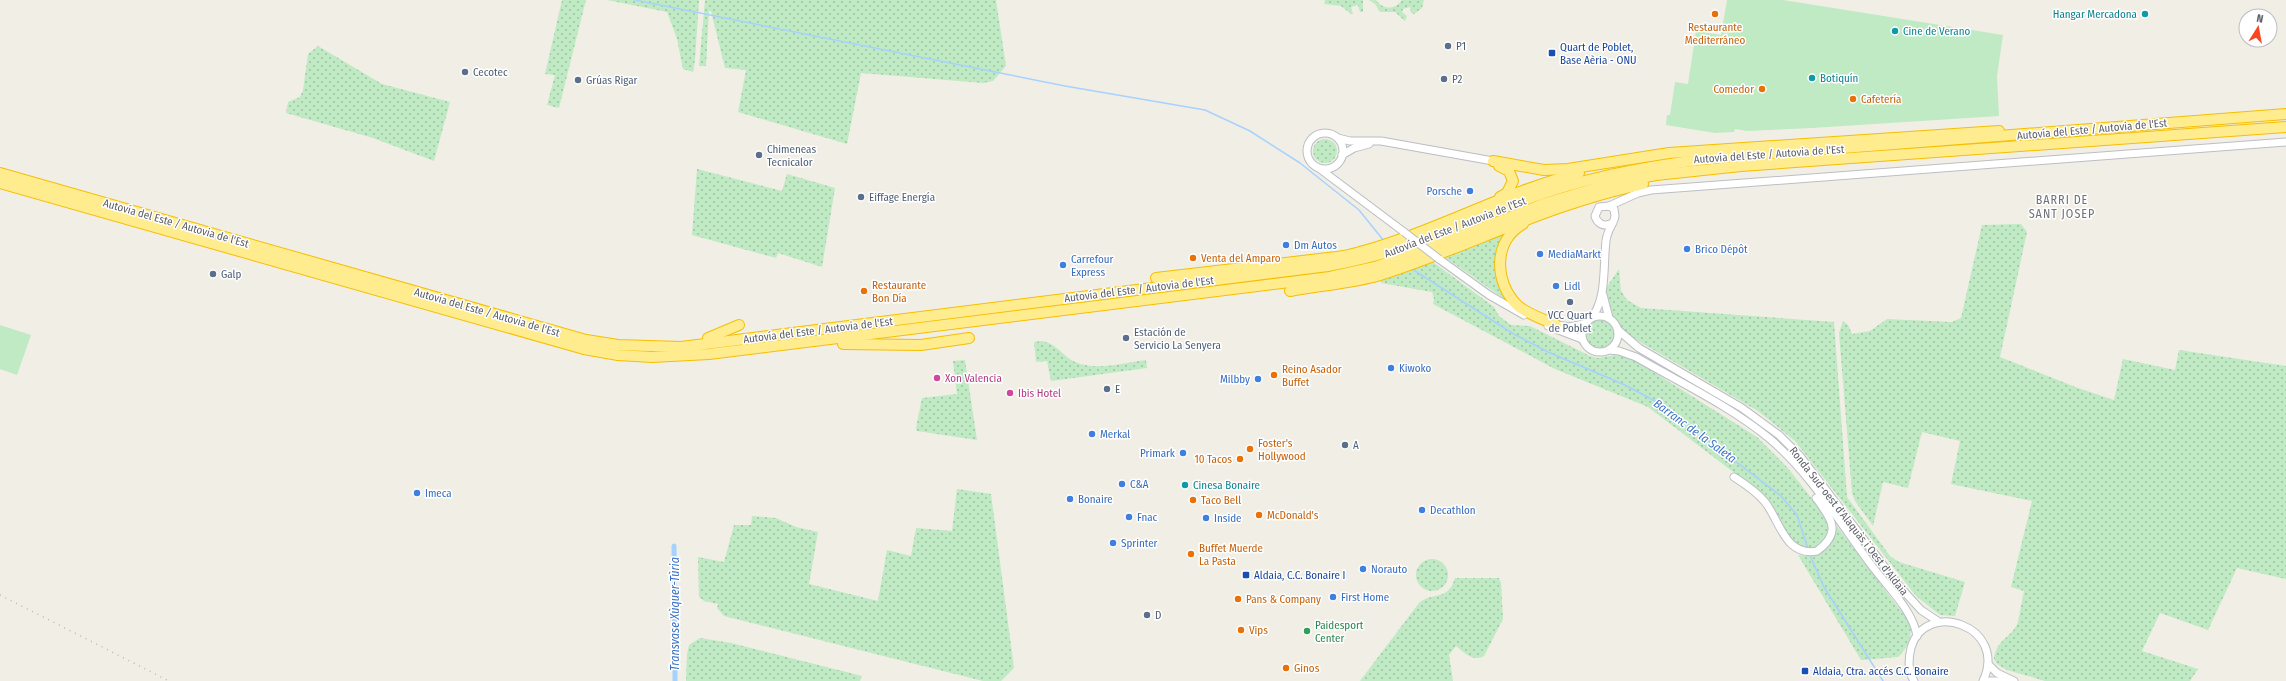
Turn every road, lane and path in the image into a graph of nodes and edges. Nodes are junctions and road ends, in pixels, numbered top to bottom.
1 (2286, 114) edge
2 (2152, 124) junction
3 (2286, 126) edge
4 (1338, 138) junction
5 (2286, 142) edge
6 (1342, 156) junction
7 (1626, 160) junction
8 (1492, 163) junction
9 (1777, 164) junction
10 (1335, 166) junction
11 (1320, 168) junction
12 (0, 173) edge
13 (0, 183) edge
14 (1341, 184) junction
15 (1638, 193) junction
16 (1609, 206) junction
17 (1553, 209) junction
18 (1615, 212) junction
19 (1456, 219) junction
20 (1600, 224) junction
21 (1610, 224) junction
22 (1421, 237) junction
23 (1606, 241) junction
24 (1438, 253) junction
25 (1373, 263) junction
26 (1603, 281) junction
27 (1156, 282) junction
28 (1290, 291) dead end
29 (1592, 317) junction
30 (1609, 318) junction
31 (1540, 322) junction
32 (1584, 324) junction
33 (739, 325) dead end
34 (1556, 325) junction
35 (1618, 330) junction
36 (969, 338) dead end
37 (1582, 339) junction
38 (807, 344) junction
39 (652, 346) junction
40 (1609, 350) junction
41 (1770, 440) junction
42 (1734, 477) dead end
43 (1939, 622) junction
44 (1917, 636) junction
45 (1988, 664) junction
46 (1914, 681) edge
47 (1982, 681) edge
48 (1989, 681) edge
49 (2008, 681) edge
50 (2014, 681) edge

1 - 2 highway, Autovía del Este / Autovia de l'Est
2 - 7 highway
2 - 22 highway, Autovía del Este / Autovia de l'Est
3 - 9 highway, Autovía del Este / Autovia de l'Est
4 - 6 main road
4 - 8 main road
4 - 11 main road
5 - 15 main road
6 - 8 main road
6 - 10 main road
7 - 8 highway
7 - 19 highway
8 - 19 highway
9 - 17 highway
9 - 24 highway, Autovía del Este / Autovia de l'Est
10 - 11 main road
10 - 14 main road
11 - 14 main road
12 - 39 highway, Autovía del Este / Autovia de l'Est
13 - 38 highway, Autovía del Este / Autovia de l'Est
14 - 24 main road, bridge
15 - 16 main road
15 - 18 main road
16 - 18 main road
16 - 20 main road
17 - 24 highway
17 - 34 highway
18 - 21 main road
19 - 22 highway
20 - 21 main road
20 - 23 main road
21 - 23 main road
22 - 25 highway, Autovía del Este / Autovia de l'Est
23 - 26 main road
24 - 25 highway
24 - 31 main road
25 - 27 highway, Autovía del Este / Autovia de l'Est
25 - 27 highway
25 - 28 highway
25 - 38 highway, Autovía del Este / Autovia de l'Est
26 - 29 main road
26 - 30 main road
27 - 39 highway, Autovía del Este / Autovia de l'Est
29 - 30 main road
29 - 32 main road
30 - 35 main road
31 - 34 main road
31 - 37 main road
32 - 34 main road
32 - 37 main road
33 - 39 highway
35 - 40 main road
35 - 43 main road, Ronda Sud-oest d'Alaquàs i Oest d'Aldaia
36 - 38 highway
37 - 40 main road
40 - 41 main road, Ronda Sud-oest d'Alaquàs i Oest d'Aldaia
41 - 42 main road
41 - 44 main road, Ronda Sud-oest d'Alaquàs i Oest d'Aldaia
43 - 44 main road
43 - 45 main road
44 - 46 main road
45 - 47 main road
45 - 50 main road
48 - 49 main road

